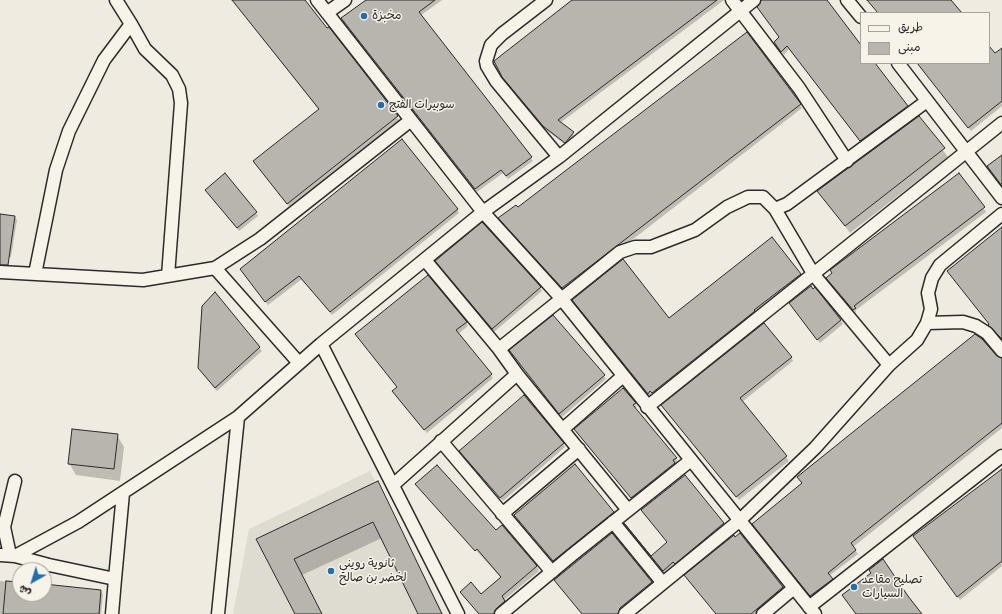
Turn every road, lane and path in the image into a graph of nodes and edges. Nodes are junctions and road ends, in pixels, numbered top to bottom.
1 (116, 0) edge
2 (317, 0) edge
3 (346, 0) edge
4 (546, 0) edge
5 (732, 0) edge
6 (754, 0) edge
7 (847, 0) edge
8 (740, 11) junction
9 (328, 12) junction
10 (860, 16) edge
11 (131, 24) junction
12 (899, 64) edge
13 (927, 101) junction
14 (411, 120) junction
15 (1002, 123) edge
16 (967, 151) junction
17 (559, 157) junction
18 (847, 161) junction
19 (1002, 198) edge
20 (775, 209) junction
21 (483, 212) junction
22 (1002, 214) edge
23 (425, 260) junction
24 (215, 268) junction
25 (0, 272) edge
26 (35, 274) junction
27 (814, 274) junction
28 (168, 276) junction
29 (561, 298) junction
30 (927, 323) junction
31 (321, 344) junction
32 (499, 349) junction
33 (1002, 351) edge
34 (299, 363) junction
35 (888, 365) junction
36 (517, 374) junction
37 (623, 376) junction
38 (647, 407) junction
39 (238, 417) junction
40 (563, 429) junction
41 (441, 441) junction
42 (579, 449) junction
43 (1002, 456) edge
44 (692, 460) junction
45 (15, 481) dead end
46 (393, 484) junction
47 (123, 493) junction
48 (628, 510) junction
49 (502, 514) junction
50 (740, 521) junction
51 (613, 522) junction
52 (2, 525) edge
53 (8, 555) edge
54 (552, 572) junction
55 (115, 579) junction
56 (662, 582) junction
57 (794, 588) junction
58 (812, 610) edge
59 (112, 614) edge
60 (218, 614) edge
61 (458, 614) edge
62 (501, 614) edge
63 (624, 614) edge
64 (763, 614) edge

1 - 11 street
2 - 9 street
3 - 9 street
4 - 17 street
5 - 8 street
6 - 8 street
7 - 10 street
8 - 17 street
8 - 18 street
9 - 14 street
11 - 26 street
11 - 28 street
12 - 13 street
13 - 16 street
13 - 18 street
14 - 21 street
14 - 24 street
15 - 16 street
16 - 19 street
16 - 27 street
17 - 21 street
18 - 20 street
20 - 27 street
20 - 29 street
21 - 23 street
21 - 29 street
22 - 30 street
23 - 31 street
23 - 32 street
24 - 28 street
24 - 34 street
25 - 26 street
26 - 28 street
27 - 35 street
27 - 38 street
29 - 32 street
29 - 37 street
30 - 33 street
30 - 35 street
31 - 34 street
31 - 46 street
32 - 36 street
34 - 39 street
35 - 50 street
36 - 40 street
36 - 41 street
37 - 38 street
37 - 40 street
38 - 44 street
39 - 47 street
39 - 60 street
40 - 42 street
41 - 46 street
41 - 49 street
42 - 48 street
42 - 49 street
43 - 58 street
44 - 48 street
44 - 50 street
45 - 52 street
46 - 61 street
47 - 53 street
47 - 55 street
48 - 51 street
49 - 54 street
50 - 56 street
50 - 57 street
51 - 54 street
51 - 56 street
52 - 53 street
53 - 55 street
54 - 62 street
55 - 59 street
56 - 63 street
57 - 58 street
57 - 64 street

